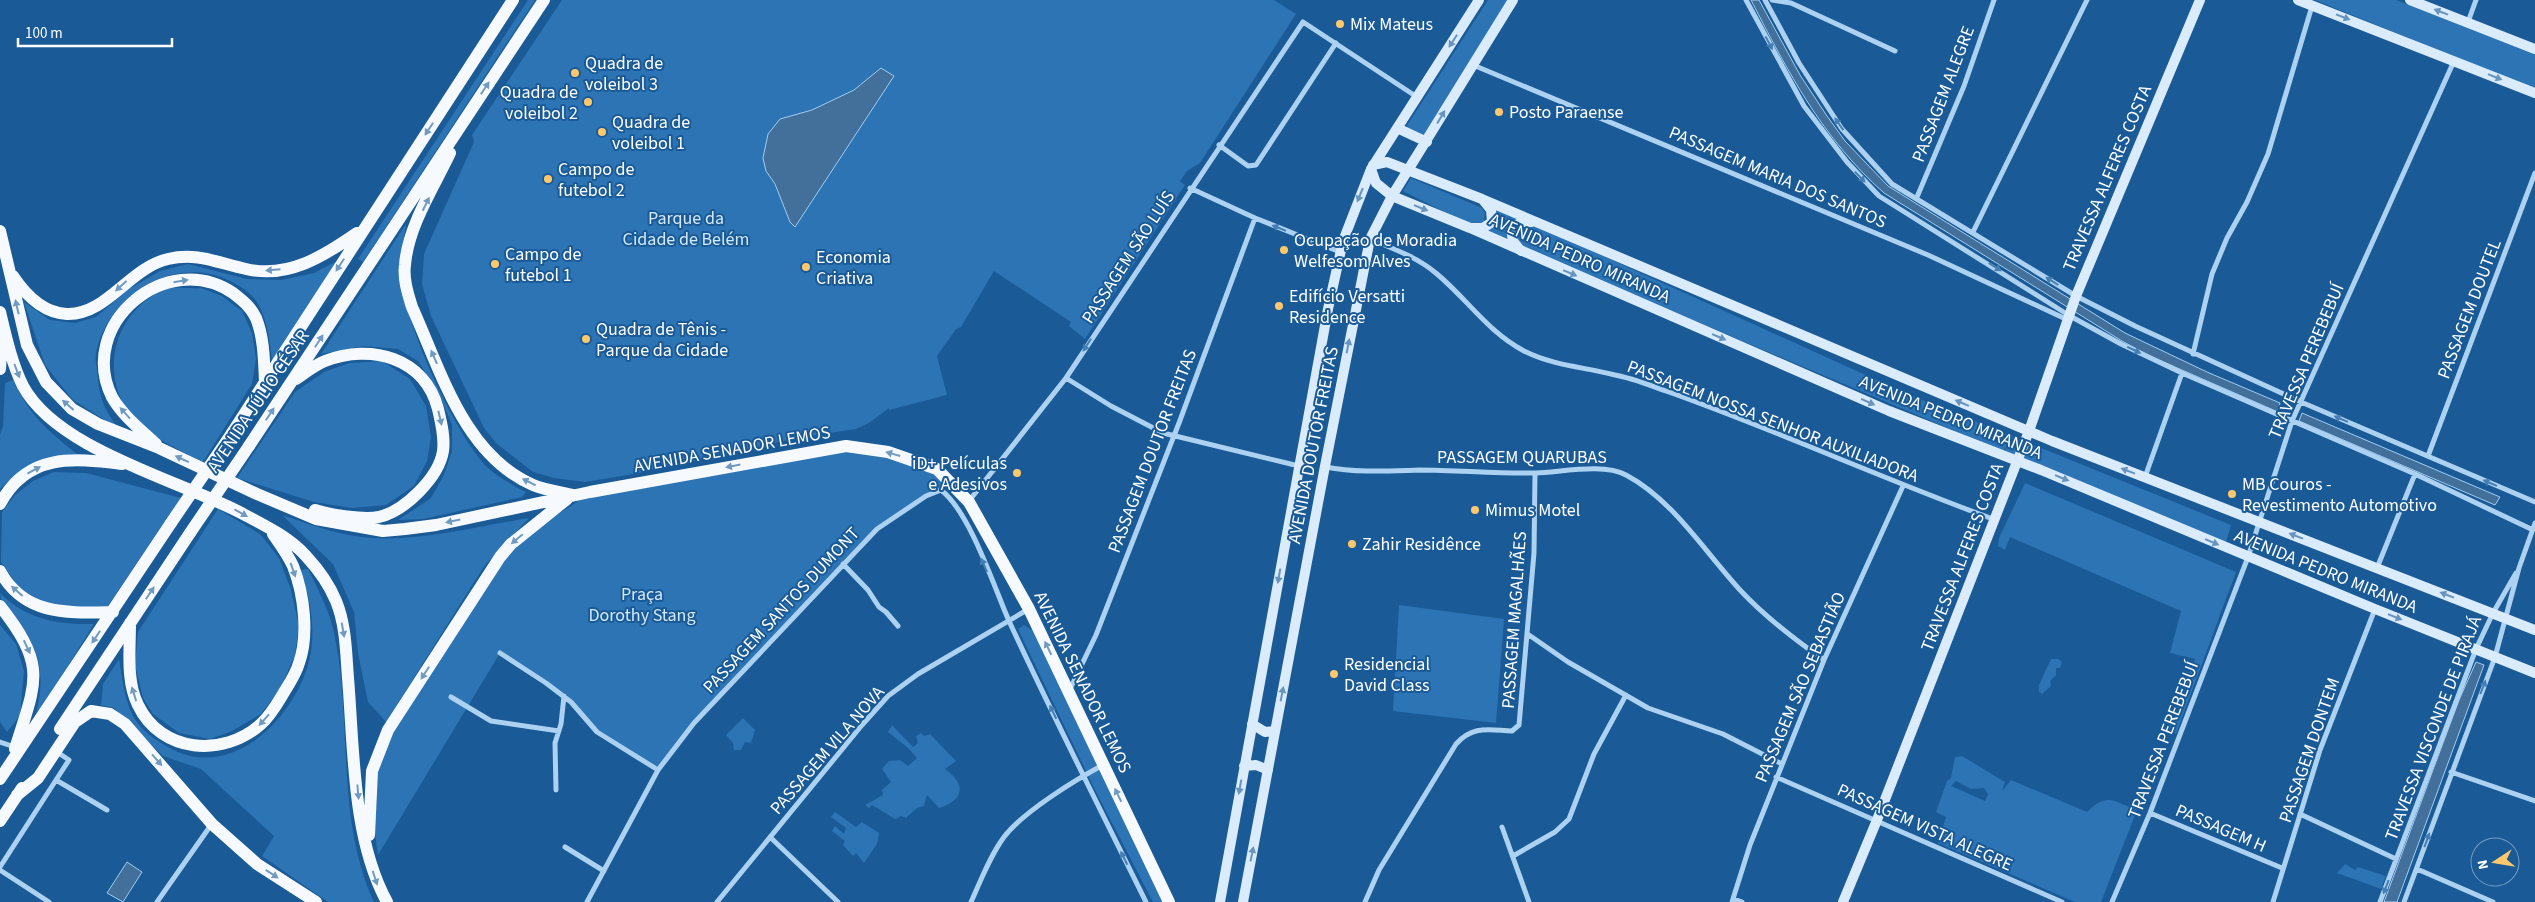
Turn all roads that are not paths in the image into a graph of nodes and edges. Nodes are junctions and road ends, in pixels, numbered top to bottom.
1 (513, 0) edge
2 (544, 0) edge
3 (1479, 0) edge
4 (1513, 0) edge
5 (1746, 0) edge
6 (1765, 0) edge
7 (1772, 0) edge
8 (1994, 0) edge
9 (2087, 0) edge
10 (2200, 0) edge
11 (2298, 0) edge
12 (2410, 0) edge
13 (2476, 0) edge
14 (1792, 1) edge
15 (2312, 5) junction
16 (2468, 22) junction
17 (1336, 42) junction
18 (2535, 49) edge
19 (1895, 51) dead end
20 (2454, 61) junction
21 (1473, 65) junction
22 (2535, 93) edge
23 (1417, 97) junction
24 (472, 109) junction
25 (1397, 128) junction
26 (1427, 142) junction
27 (1219, 145) junction
28 (1372, 167) junction
29 (1409, 170) junction
30 (2535, 172) edge
31 (1190, 188) junction
32 (1392, 196) junction
33 (1917, 197) junction
34 (1482, 200) junction
35 (1255, 218) junction
36 (1535, 222) junction
37 (363, 228) junction
38 (1470, 228) junction
39 (0, 231) edge
40 (1973, 232) junction
41 (1370, 238) junction
42 (1340, 252) junction
43 (1523, 252) junction
44 (9, 269) junction
45 (2076, 296) junction
46 (1, 318) edge
47 (2069, 318) junction
48 (2193, 354) junction
49 (0, 369) edge
50 (2182, 373) junction
51 (1066, 378) junction
52 (292, 381) junction
53 (265, 382) junction
54 (2301, 402) junction
55 (2292, 421) junction
56 (2029, 431) junction
57 (1174, 435) junction
58 (159, 448) junction
59 (2428, 456) junction
60 (2017, 461) junction
61 (133, 465) junction
62 (1300, 466) junction
63 (1325, 466) junction
64 (1535, 473) junction
65 (2415, 474) junction
66 (2145, 477) junction
67 (1903, 486) junction
68 (257, 494) junction
69 (572, 497) junction
70 (969, 502) junction
71 (2535, 502) edge
72 (0, 504) edge
73 (1993, 519) junction
74 (2260, 522) junction
75 (2535, 523) edge
76 (268, 528) junction
77 (2532, 529) junction
78 (2248, 557) junction
79 (844, 564) junction
80 (2377, 568) junction
81 (2519, 568) junction
82 (0, 571) edge
83 (0, 606) edge
84 (1029, 609) junction
85 (2375, 609) junction
86 (113, 612) junction
87 (2493, 613) junction
88 (2507, 618) junction
89 (1009, 620) junction
90 (130, 623) junction
91 (898, 626) dead end
92 (2535, 630) edge
93 (1529, 634) junction
94 (2476, 650) junction
95 (500, 653) dead end
96 (2495, 657) junction
97 (1824, 660) junction
98 (2535, 673) edge
99 (1069, 692) junction
100 (1626, 695) junction
101 (451, 696) dead end
102 (564, 696) junction
103 (1252, 724) junction
104 (1275, 731) junction
105 (559, 732) junction
106 (0, 742) edge
107 (16, 747) junction
108 (54, 751) junction
109 (11, 762) junction
110 (1103, 764) junction
111 (1782, 764) junction
112 (1244, 766) junction
113 (658, 770) junction
114 (1268, 770) junction
115 (2451, 772) junction
116 (1083, 775) junction
117 (0, 777) edge
118 (1776, 777) junction
119 (56, 780) junction
120 (556, 790) dead end
121 (17, 795) junction
122 (2535, 802) edge
123 (107, 810) dead end
124 (2150, 813) junction
125 (2300, 814) junction
126 (1877, 820) junction
127 (0, 821) edge
128 (212, 824) junction
129 (1502, 827) dead end
130 (770, 837) junction
131 (565, 847) dead end
132 (368, 852) junction
133 (1513, 856) junction
134 (2396, 859) junction
135 (2282, 868) junction
136 (0, 869) edge
137 (2416, 869) junction
138 (604, 871) junction
139 (1733, 900) edge
140 (50, 902) edge
141 (157, 902) edge
142 (316, 902) edge
143 (387, 902) edge
144 (587, 902) edge
145 (717, 902) edge
146 (838, 902) edge
147 (971, 902) edge
148 (1146, 902) edge
149 (1169, 902) edge
150 (1220, 902) edge
151 (1243, 902) edge
152 (1365, 902) edge
153 (1529, 902) edge
154 (1742, 902) edge
155 (1842, 902) edge
156 (2062, 902) edge
157 (2112, 902) edge
158 (2273, 902) edge
159 (2380, 902) edge
160 (2404, 902) edge
161 (2493, 902) edge

1 -> 37 main road, AVENIDA JÚLIO CÉSAR
24 -> 2 main road, AVENIDA JÚLIO CÉSAR
3 -> 23 main road, AVENIDA DOUTOR FREITAS
4 - 21 main road, AVENIDA DOUTOR FREITAS
5 -> 47 street
33 -> 6 street
7 - 14 street
8 - 33 street, PASSAGEM ALEGRE
9 - 40 street
10 - 45 main road, TRAVESSA ALFERES COSTA
11 - 15 main road
16 -> 12 main road
13 - 16 street
14 - 19 street
15 -> 20 main road
15 - 48 street
16 - 18 main road
17 - 23 street
17 - 27 street, PASSAGEM SÃO LUÍS
17 - 27 street
20 -> 22 main road
20 - 54 street, TRAVESSA PEREBEBUÍ
26 -> 21 main road, AVENIDA DOUTOR FREITAS
21 - 47 street, PASSAGEM MARIA DOS SANTOS
23 - 25 main road, AVENIDA DOUTOR FREITAS
52 -> 24 main road, AVENIDA JÚLIO CÉSAR
69 -> 24 main road
25 - 26 main road
25 - 28 main road, AVENIDA DOUTOR FREITAS
26 - 29 main road, AVENIDA DOUTOR FREITAS
27 - 31 street, PASSAGEM SÃO LUÍS
28 - 29 main road, AVENIDA PEDRO MIRANDA
28 - 32 main road, AVENIDA PEDRO MIRANDA
28 -> 42 main road, AVENIDA DOUTOR FREITAS
29 - 32 main road, AVENIDA DOUTOR FREITAS
29 - 34 main road, AVENIDA PEDRO MIRANDA
30 - 59 street, PASSAGEM DOUTEL
31 - 35 street
31 -> 51 street, PASSAGEM SÃO LUÍS
32 -> 38 main road, AVENIDA PEDRO MIRANDA
32 - 41 main road, AVENIDA DOUTOR FREITAS
33 - 40 street
34 - 36 main road, AVENIDA PEDRO MIRANDA
34 - 38 main road
42 -> 35 street
35 - 57 street, PASSAGEM DOUTOR FREITAS
36 - 43 main road
56 -> 36 main road, AVENIDA PEDRO MIRANDA
37 -> 44 main road
37 -> 53 main road, AVENIDA JÚLIO CÉSAR
38 - 43 main road, AVENIDA PEDRO MIRANDA
39 - 44 main road
45 -> 40 street
63 -> 41 main road, AVENIDA DOUTOR FREITAS
41 - 67 street, PASSAGEM NOSSA SENHOR AUXILIADORA
42 - 62 main road, AVENIDA DOUTOR FREITAS
43 -> 60 main road, AVENIDA PEDRO MIRANDA
58 -> 44 main road
45 - 47 main road, TRAVESSA ALFERES COSTA
45 - 48 street
46 - 49 main road
46 -> 61 main road
47 -> 50 street
47 - 56 main road, TRAVESSA ALFERES COSTA
48 - 54 street
50 - 55 street
50 - 66 street
51 - 57 street
51 - 70 street, PASSAGEM SÃO LUÍS
52 -> 68 main road
90 -> 52 main road, AVENIDA JÚLIO CÉSAR, bridge
58 -> 53 main road
53 - 86 main road, AVENIDA JÚLIO CÉSAR, bridge
54 - 55 street, TRAVESSA PEREBEBUÍ
59 -> 54 street
55 - 65 street
55 - 74 street, TRAVESSA PEREBEBUÍ
56 - 60 main road, TRAVESSA ALFERES COSTA
66 -> 56 main road, AVENIDA PEDRO MIRANDA
57 - 62 street
57 - 99 street, PASSAGEM DOUTOR FREITAS
68 -> 58 main road
71 -> 59 street
60 - 73 main road, TRAVESSA ALFERES COSTA
60 -> 78 main road, AVENIDA PEDRO MIRANDA
72 -> 61 main road
61 -> 76 main road
62 -> 103 main road, AVENIDA DOUTOR FREITAS
63 - 64 street, PASSAGEM QUARUBAS
104 -> 63 main road, AVENIDA DOUTOR FREITAS
64 - 93 street, PASSAGEM MAGALHÃES
64 - 97 street, PASSAGEM QUARUBAS
65 - 77 street
65 - 80 street
66 - 74 main road, AVENIDA PEDRO MIRANDA
67 - 73 street, PASSAGEM NOSSA SENHOR AUXILIADORA
67 - 97 street, PASSAGEM SÃO SEBASTIÃO
69 -> 68 main road, AVENIDA SENADOR LEMOS
70 -> 69 main road, AVENIDA SENADOR LEMOS
69 -> 132 main road
70 - 84 main road, AVENIDA SENADOR LEMOS
73 - 126 main road, TRAVESSA ALFERES COSTA
74 - 78 street, TRAVESSA PEREBEBUÍ
80 -> 74 main road, AVENIDA PEDRO MIRANDA
75 - 77 street, TRAVESSA VISCONDE DE PIRAJÁ
76 -> 90 main road
76 -> 132 main road
77 - 81 street, TRAVESSA VISCONDE DE PIRAJÁ
78 - 85 main road, AVENIDA PEDRO MIRANDA
78 - 124 street, TRAVESSA PEREBEBUÍ
89 -> 79 street, PASSAGEM SANTOS DUMONT
79 - 91 street
79 - 113 street, PASSAGEM SANTOS DUMONT
87 -> 80 main road, AVENIDA PEDRO MIRANDA
81 - 87 street, TRAVESSA VISCONDE DE PIRAJÁ
81 - 88 street, TRAVESSA VISCONDE DE PIRAJÁ
86 -> 82 main road
83 -> 107 main road
84 - 89 street, PASSAGEM VILA NOVA
99 -> 84 main road, AVENIDA SENADOR LEMOS
85 -> 94 main road, AVENIDA PEDRO MIRANDA
85 - 125 street, PASSAGEM DONTEM
86 -> 109 main road, AVENIDA JÚLIO CÉSAR
87 - 88 main road, AVENIDA PEDRO MIRANDA
87 - 94 street, TRAVESSA VISCONDE DE PIRAJÁ
88 - 92 main road, AVENIDA PEDRO MIRANDA
88 - 96 street, TRAVESSA VISCONDE DE PIRAJÁ
116 -> 89 street
89 - 130 street, PASSAGEM VILA NOVA
90 - 121 main road, AVENIDA JÚLIO CÉSAR
93 - 100 street
93 - 152 street, PASSAGEM MAGALHÃES
94 - 96 main road, AVENIDA PEDRO MIRANDA
94 - 134 street, TRAVESSA VISCONDE DE PIRAJÁ
95 - 102 street
96 - 98 main road, AVENIDA PEDRO MIRANDA
115 -> 96 street, TRAVESSA VISCONDE DE PIRAJÁ
97 - 111 street, PASSAGEM SÃO SEBASTIÃO
99 - 110 main road, AVENIDA SENADOR LEMOS
100 - 111 street
100 - 133 street
101 - 105 street
102 - 105 street
102 - 113 street
103 - 104 main road
103 - 112 main road, AVENIDA DOUTOR FREITAS
104 - 114 main road, AVENIDA DOUTOR FREITAS
105 - 120 street
106 - 107 street
107 - 109 main road
108 - 119 street
108 - 121 main road
108 -> 128 main road
109 - 117 main road, AVENIDA JÚLIO CÉSAR
110 - 116 street
149 -> 110 main road, AVENIDA SENADOR LEMOS
111 - 118 street, PASSAGEM SÃO SEBASTIÃO
112 - 114 main road
112 -> 150 main road, AVENIDA DOUTOR FREITAS
113 - 138 street, PASSAGEM SANTOS DUMONT
151 -> 114 main road, AVENIDA DOUTOR FREITAS
115 - 122 street
137 -> 115 street, TRAVESSA VISCONDE DE PIRAJÁ
116 - 147 street
148 -> 116 street
118 - 126 street, PASSAGEM VISTA ALEGRE
118 - 139 street, PASSAGEM SÃO SEBASTIÃO
119 - 123 street
119 - 136 street
121 - 127 main road, AVENIDA JÚLIO CÉSAR
124 - 135 street, PASSAGEM H
124 - 157 street, TRAVESSA PEREBEBUÍ
125 - 134 street
125 - 135 street, PASSAGEM DONTEM
126 - 155 main road, TRAVESSA ALFERES COSTA
126 - 156 street, PASSAGEM VISTA ALEGRE
128 - 141 street
128 -> 142 main road
129 - 133 street
130 - 145 street, PASSAGEM VILA NOVA
130 - 146 street
131 - 138 street
132 -> 143 main road
133 - 153 street
134 -> 159 street, TRAVESSA VISCONDE DE PIRAJÁ
135 - 158 street, PASSAGEM DONTEM
136 - 140 street
137 - 160 street, TRAVESSA VISCONDE DE PIRAJÁ
137 - 161 street
138 - 144 street, PASSAGEM SANTOS DUMONT
139 - 154 street

